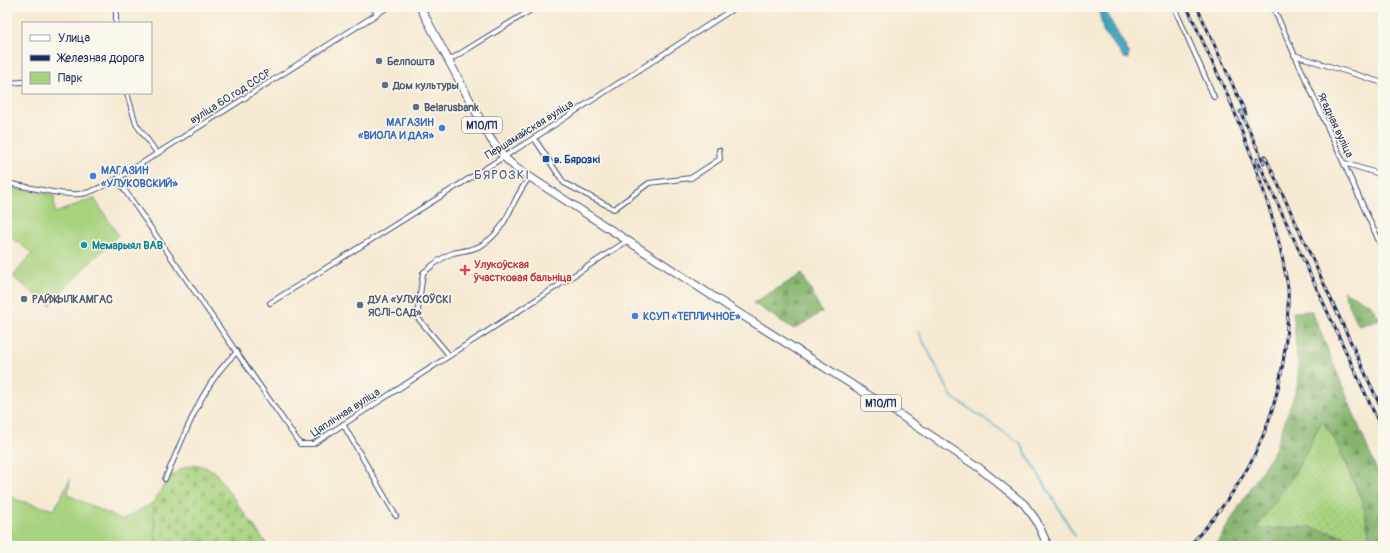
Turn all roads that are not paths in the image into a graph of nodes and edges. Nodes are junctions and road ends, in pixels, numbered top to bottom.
1 (116, 7) edge
2 (373, 7) edge
3 (388, 7) edge
4 (420, 7) edge
5 (536, 7) edge
6 (736, 7) edge
7 (1174, 7) edge
8 (1273, 7) edge
9 (377, 14) junction
10 (116, 22) edge
11 (1294, 55) junction
12 (448, 61) junction
13 (22, 82) edge
14 (1383, 83) edge
15 (7, 84) edge
16 (127, 94) edge
17 (1214, 97) dead end
18 (534, 138) junction
19 (719, 150) dead end
20 (157, 154) junction
21 (503, 156) junction
22 (1344, 163) junction
23 (1383, 175) edge
24 (529, 178) junction
25 (117, 179) junction
26 (7, 182) edge
27 (627, 240) junction
28 (1383, 250) edge
29 (270, 303) dead end
30 (237, 352) junction
31 (449, 355) junction
32 (343, 424) junction
33 (165, 479) dead end
34 (396, 516) dead end
35 (1048, 546) edge

1 - 10 street
2 - 9 street
3 - 9 street, вуліца 60 год СССР
4 - 12 main road, М10/П1
5 - 12 street
6 - 18 street, Першамайская вуліца
7 - 17 street
8 - 11 street, Ягадная вуліца
9 - 20 street, вуліца 60 год СССР
11 - 14 street
11 - 22 street, Ягадная вуліца
12 - 21 main road, М10/П1
13 - 15 street
16 - 20 street
18 - 19 street
18 - 21 street, Першамайская вуліца
20 - 25 street, вуліца 60 год СССР
21 - 24 main road, М10/П1
21 - 29 street, Першамайская вуліца
22 - 23 street
22 - 28 street, Ягадная вуліца
24 - 27 main road, М10/П1
24 - 31 street
25 - 26 street, вуліца 60 год СССР
25 - 30 street, Цяплічная вуліца
27 - 31 street, Цяплічная вуліца
27 - 35 main road, М10/П1
30 - 32 street, Цяплічная вуліца
30 - 33 street
31 - 32 street, Цяплічная вуліца
32 - 34 street

